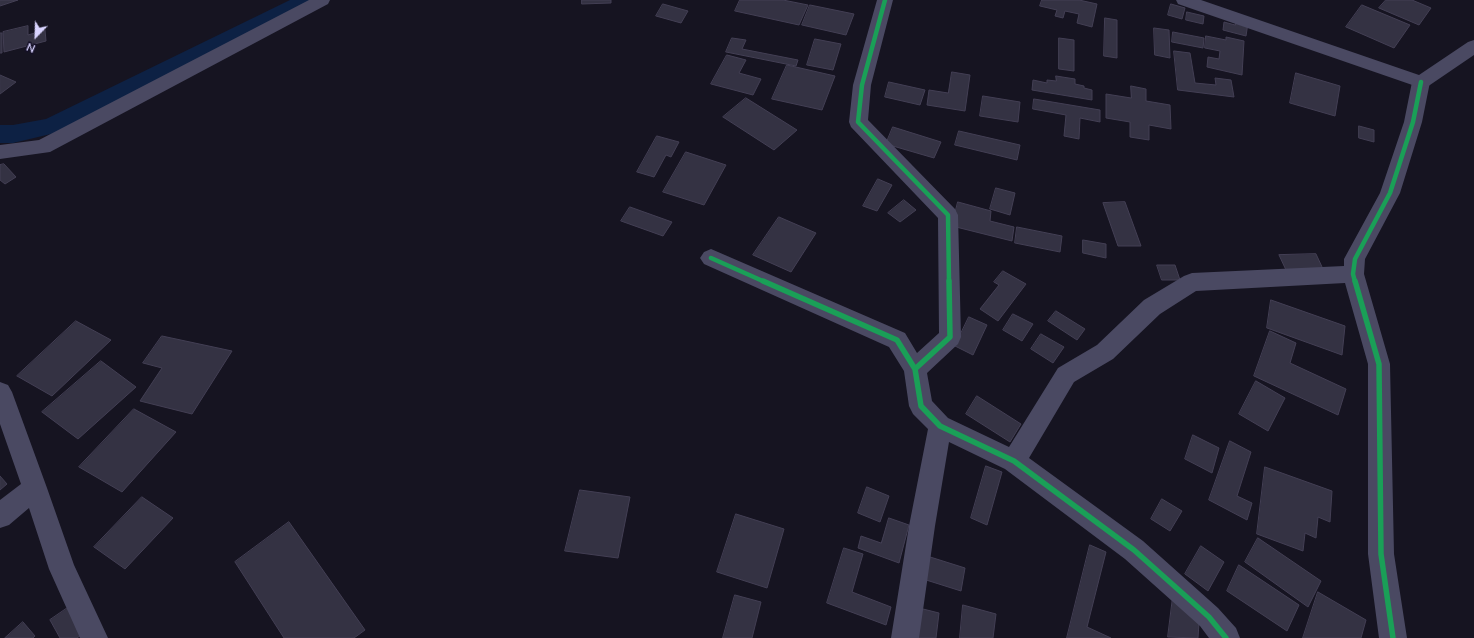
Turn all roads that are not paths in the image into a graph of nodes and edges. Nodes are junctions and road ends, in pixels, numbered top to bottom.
1 (322, 0) edge
2 (885, 0) edge
3 (1184, 0) edge
4 (1474, 46) edge
5 (1421, 82) junction
6 (0, 152) edge
7 (711, 258) dead end
8 (1353, 274) junction
9 (915, 369) junction
10 (0, 392) edge
11 (940, 426) junction
12 (1014, 461) junction
13 (35, 488) junction
14 (0, 516) edge
15 (94, 638) edge
16 (905, 638) edge
17 (1226, 638) edge
18 (1393, 638) edge

1 - 6 street
2 - 9 street
3 - 5 street
4 - 5 street
5 - 8 street
7 - 9 street
8 - 12 street
8 - 18 street
9 - 11 street
10 - 13 street
11 - 12 street
11 - 16 street
12 - 17 street
13 - 14 street
13 - 15 street

